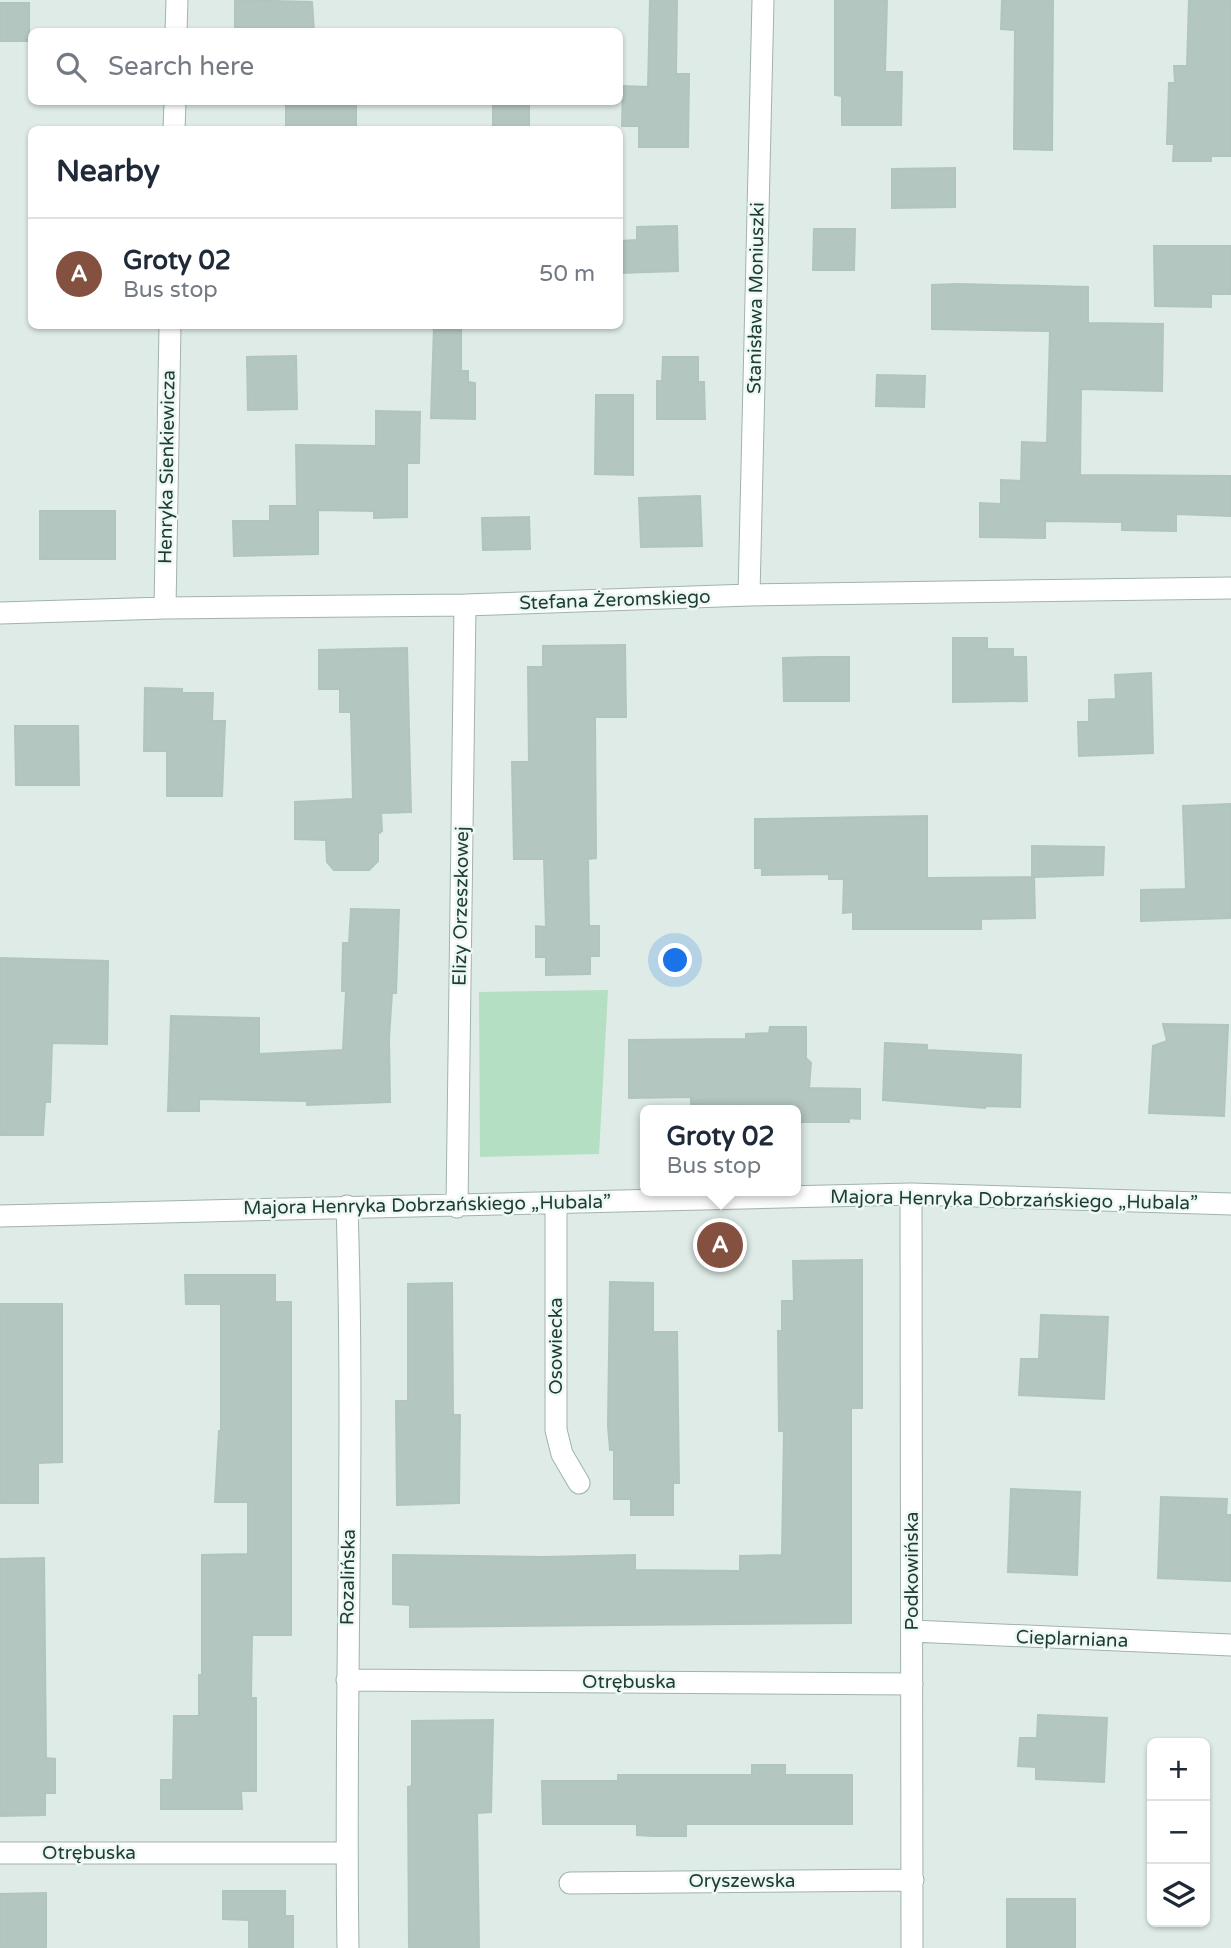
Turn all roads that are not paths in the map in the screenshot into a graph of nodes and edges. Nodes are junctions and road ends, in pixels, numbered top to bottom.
1 (177, 0) edge
2 (762, 0) edge
3 (176, 28) edge
4 (175, 105) edge
5 (174, 126) edge
6 (170, 329) edge
7 (1231, 588) edge
8 (749, 595) junction
9 (466, 605) junction
10 (165, 608) junction
11 (0, 613) edge
12 (911, 1194) junction
13 (556, 1203) junction
14 (1231, 1204) edge
15 (347, 1206) junction
16 (457, 1207) junction
17 (0, 1216) edge
18 (579, 1483) dead end
19 (912, 1631) junction
20 (1231, 1645) edge
21 (347, 1679) junction
22 (912, 1684) junction
23 (0, 1853) edge
24 (346, 1853) junction
25 (913, 1880) junction
26 (570, 1882) dead end
27 (348, 1948) edge
28 (912, 1948) edge

1 - 3 street
2 - 8 street, Stanisława Moniuszki
4 - 5 street
6 - 10 street, Henryka Sienkiewicza
7 - 8 street, Stefana Żeromskiego
8 - 9 street, Stefana Żeromskiego
9 - 10 street, Stefana Żeromskiego
9 - 16 street, Elizy Orzeszkowej
10 - 11 street, Stefana Żeromskiego
12 - 13 street, Majora Henryka Dobrzańskiego „Hubala”
12 - 14 street, Majora Henryka Dobrzańskiego „Hubala”
12 - 19 street, Podkowińska
13 - 16 street, Majora Henryka Dobrzańskiego „Hubala”
13 - 18 street, Osowiecka
15 - 16 street, Majora Henryka Dobrzańskiego „Hubala”
15 - 17 street, Majora Henryka Dobrzańskiego „Hubala”
15 - 21 street, Rozalińska
19 - 20 street, Cieplarniana
19 - 22 street, Podkowińska
21 - 22 street, Otrębuska
21 - 24 street, Rozalińska
22 - 25 street, Podkowińska
23 - 24 street, Otrębuska
24 - 27 street, Rozalińska
25 - 26 street, Oryszewska
25 - 28 street, Podkowińska

